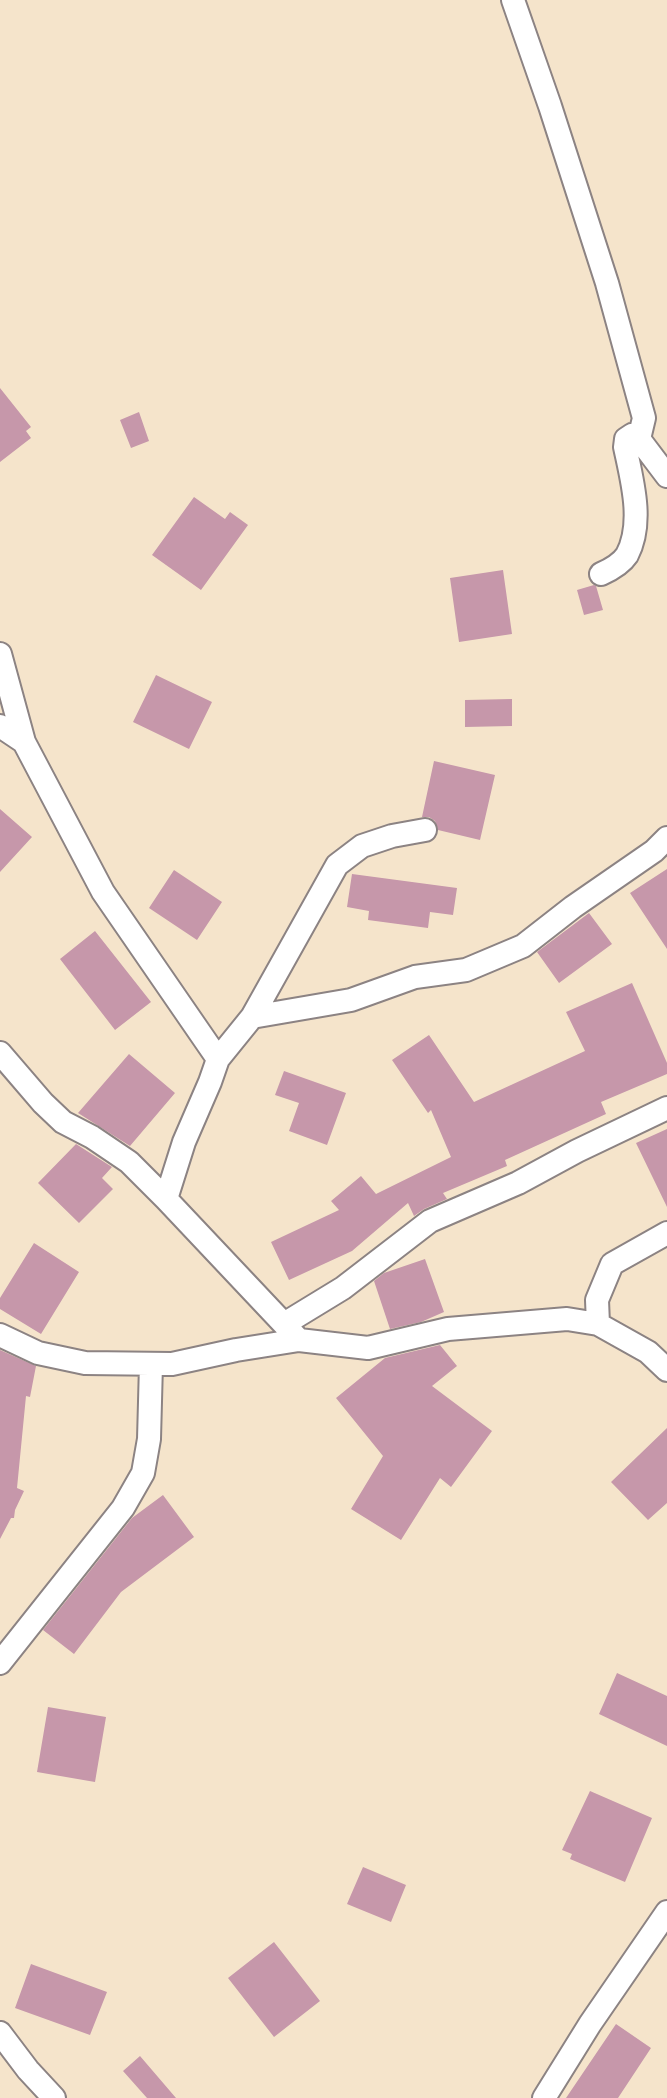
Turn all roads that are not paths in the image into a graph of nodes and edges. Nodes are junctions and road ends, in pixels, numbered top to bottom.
1 (513, 0) edge
2 (639, 439) junction
3 (667, 476) edge
4 (601, 574) dead end
5 (0, 654) edge
6 (0, 726) edge
7 (24, 742) junction
8 (425, 830) dead end
9 (667, 838) edge
10 (252, 1017) junction
11 (0, 1053) edge
12 (218, 1059) junction
13 (667, 1108) edge
14 (166, 1198) junction
15 (667, 1233) edge
16 (284, 1324) junction
17 (598, 1324) junction
18 (0, 1335) edge
19 (299, 1340) junction
20 (151, 1364) junction
21 (667, 1370) edge
22 (0, 1663) edge
23 (667, 1912) edge
24 (0, 2032) edge
25 (54, 2098) edge
26 (544, 2098) edge

1 - 2 street
2 - 3 street
2 - 4 street
5 - 7 street
6 - 7 street
7 - 12 street
8 - 10 street
9 - 10 street
10 - 12 street
11 - 14 street
12 - 14 street
13 - 16 street
14 - 16 street
15 - 17 street
16 - 19 street
17 - 19 street
17 - 21 street
18 - 20 street
19 - 20 street
20 - 22 street
23 - 26 street
24 - 25 street

